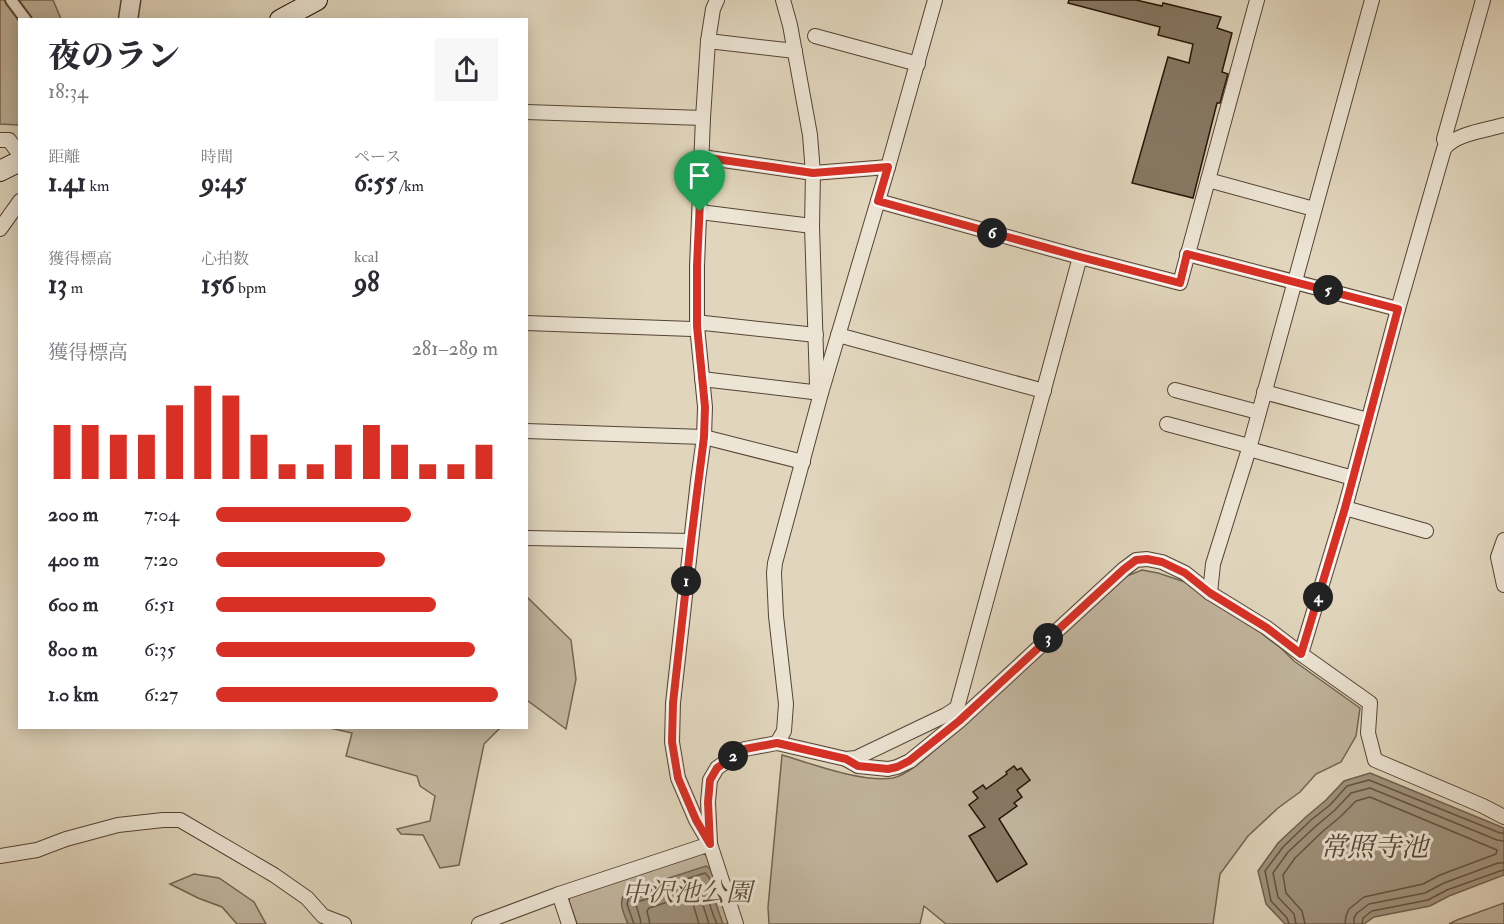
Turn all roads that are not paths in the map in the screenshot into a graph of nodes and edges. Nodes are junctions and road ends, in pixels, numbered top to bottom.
1 (11, 0) edge
2 (316, 0) edge
3 (717, 0) edge
4 (783, 0) edge
5 (935, 0) edge
6 (1257, 0) edge
7 (1372, 0) edge
8 (1483, 0) edge
9 (24, 18) edge
10 (284, 18) edge
11 (815, 36) dead end
12 (708, 41) junction
13 (795, 51) junction
14 (918, 64) junction
15 (528, 112) edge
16 (703, 118) junction
17 (1504, 125) edge
18 (0, 140) edge
19 (1446, 145) junction
20 (18, 152) edge
21 (702, 157) junction
22 (18, 162) edge
23 (888, 167) junction
24 (0, 171) edge
25 (813, 173) junction
26 (1208, 180) junction
27 (878, 201) junction
28 (18, 204) edge
29 (1314, 209) junction
30 (700, 212) junction
31 (812, 226) junction
32 (0, 229) edge
33 (1187, 254) junction
34 (1080, 257) junction
35 (1294, 281) junction
36 (1398, 309) junction
37 (528, 323) edge
38 (697, 326) junction
39 (816, 335) junction
40 (838, 335) junction
41 (702, 379) junction
42 (1175, 390) dead end
43 (1044, 391) junction
44 (1264, 392) junction
45 (821, 393) junction
46 (1258, 412) junction
47 (1368, 420) junction
48 (1167, 424) dead end
49 (528, 431) edge
50 (704, 437) junction
51 (1249, 447) junction
52 (803, 462) junction
53 (1353, 478) junction
54 (1345, 508) junction
55 (1426, 531) dead end
56 (528, 538) edge
57 (1504, 540) edge
58 (691, 541) junction
59 (1504, 585) edge
60 (1210, 593) junction
61 (1301, 654) junction
62 (777, 743) junction
63 (846, 759) junction
64 (1504, 817) edge
65 (710, 844) junction
66 (0, 856) edge
67 (559, 894) junction
68 (344, 924) edge
69 (478, 924) edge
70 (569, 924) edge
71 (736, 924) edge

1 - 9 street
2 - 10 main road
3 - 12 street
4 - 13 street
5 - 14 street
6 - 26 street
7 - 29 street
8 - 19 street
11 - 14 street
12 - 13 street
12 - 16 street
13 - 25 street
14 - 23 street
15 - 16 street
16 - 21 street
17 - 19 street
18 - 20 street
19 - 36 street
21 - 25 street
21 - 30 street
22 - 24 main road
23 - 25 street
23 - 27 street
25 - 31 street
26 - 29 street
26 - 33 street
27 - 34 street
27 - 40 street
28 - 32 street
29 - 35 street
30 - 31 street
30 - 38 street
31 - 39 street
33 - 34 street
33 - 35 street
34 - 43 street
35 - 36 street
35 - 44 street
36 - 47 street
37 - 38 street
38 - 39 street
38 - 41 street
39 - 45 street
40 - 43 street
40 - 45 street
41 - 45 street
41 - 50 street
42 - 46 street
43 - 63 street
44 - 46 street
44 - 47 street
45 - 52 street
46 - 51 street
47 - 53 street
48 - 51 street
49 - 50 street
50 - 52 street
50 - 58 street
51 - 53 street
51 - 60 street
52 - 62 street
53 - 54 street
54 - 55 street
54 - 61 street
56 - 58 street
57 - 59 street
58 - 65 street
60 - 61 street
60 - 63 street
61 - 64 street
62 - 63 street
62 - 65 street
65 - 67 street
65 - 71 street
66 - 68 street
67 - 69 street
67 - 70 street

